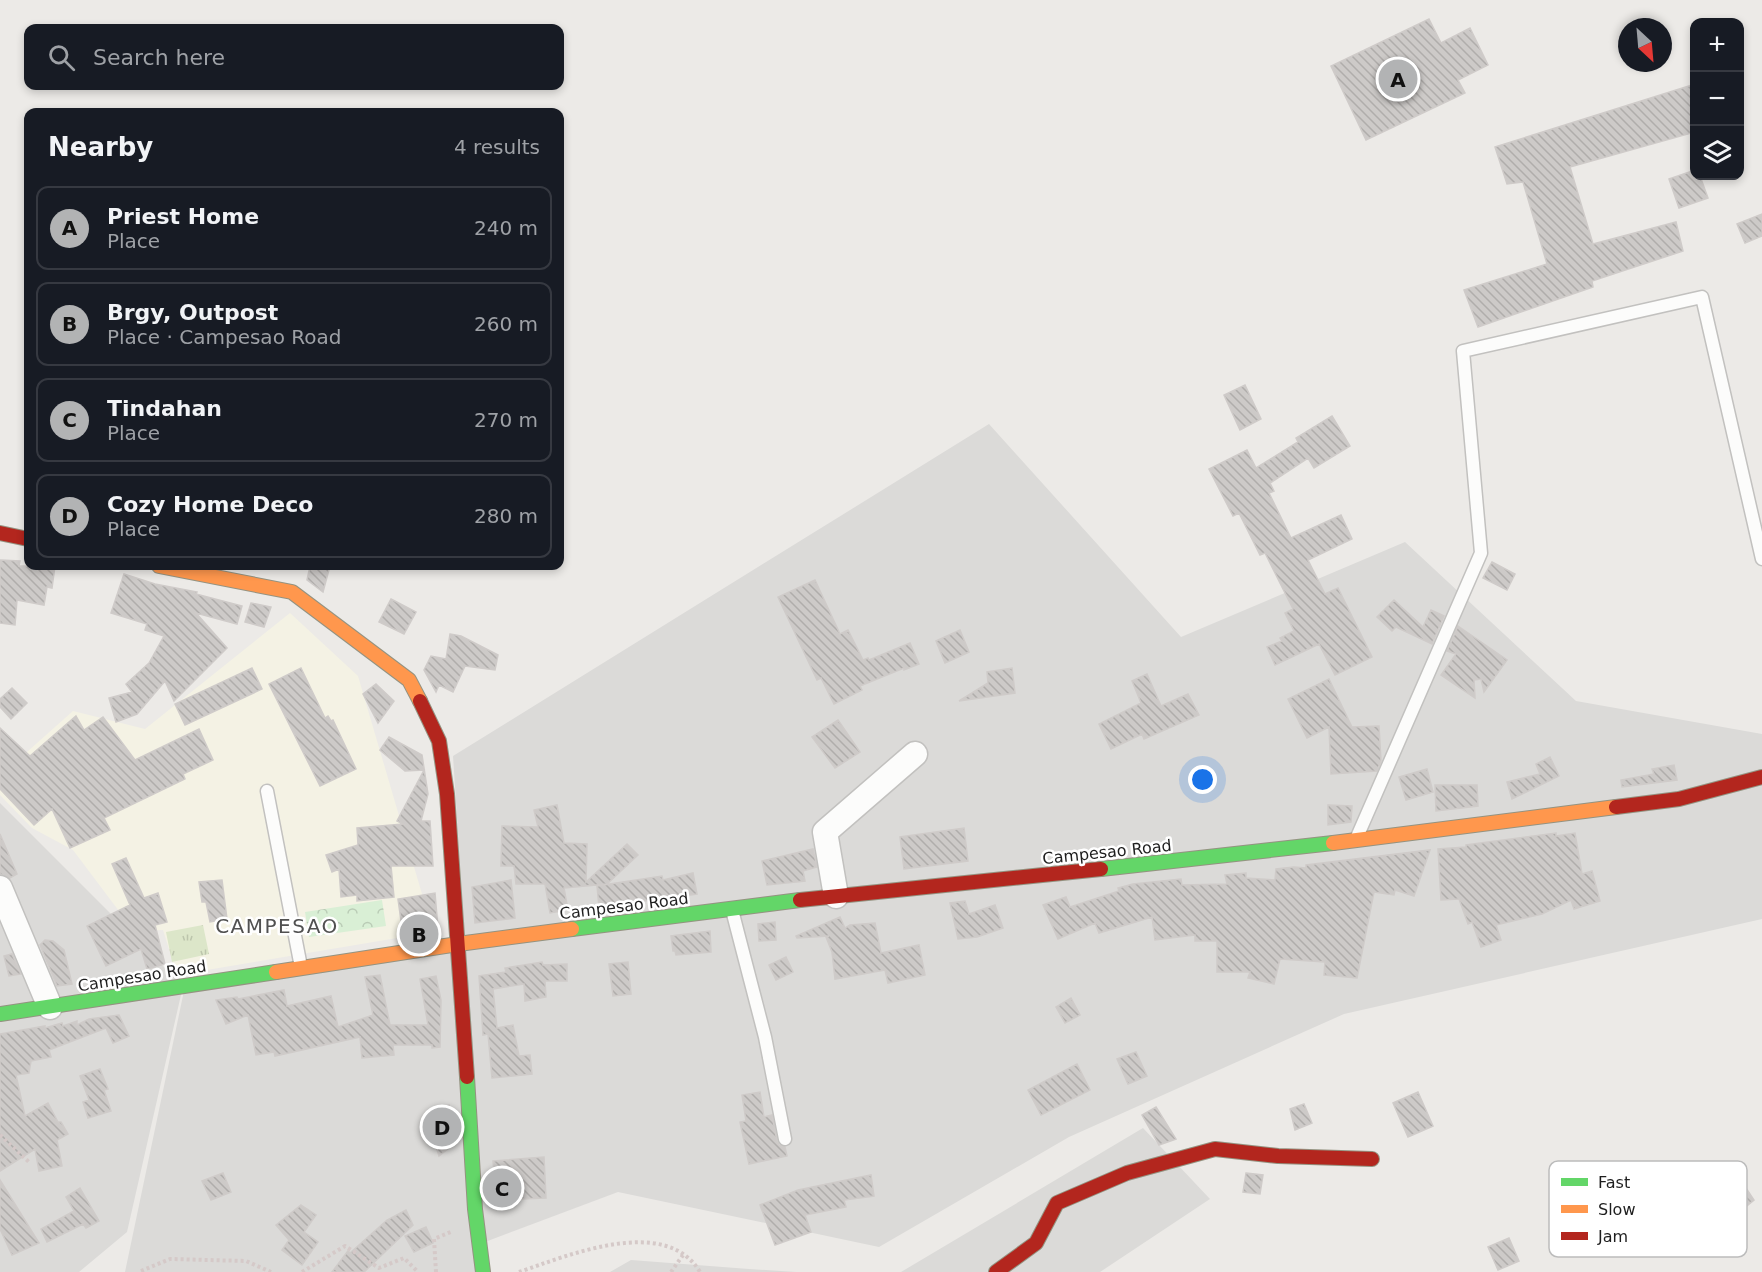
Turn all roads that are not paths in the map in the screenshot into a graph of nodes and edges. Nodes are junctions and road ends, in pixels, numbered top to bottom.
1 (0, 533) edge
2 (24, 538) edge
3 (1762, 559) edge
4 (179, 570) edge
5 (915, 754) dead end
6 (1762, 777) edge
7 (267, 790) dead end
8 (1355, 840) junction
9 (0, 888) edge
10 (836, 896) junction
11 (732, 909) junction
12 (458, 944) junction
13 (301, 968) junction
14 (50, 1006) junction
15 (0, 1014) edge
16 (785, 1138) dead end
17 (1372, 1159) dead end
18 (483, 1272) edge
19 (996, 1272) edge

1 - 2 street
3 - 8 lane
4 - 12 street
5 - 10 street
6 - 8 street, Campesao Road
7 - 13 lane
8 - 10 street, Campesao Road
9 - 14 street
10 - 11 street, Campesao Road
11 - 12 street, Campesao Road
11 - 16 lane
12 - 13 street, Campesao Road
12 - 18 street
13 - 14 street, Campesao Road
14 - 15 street, Campesao Road
17 - 19 street

